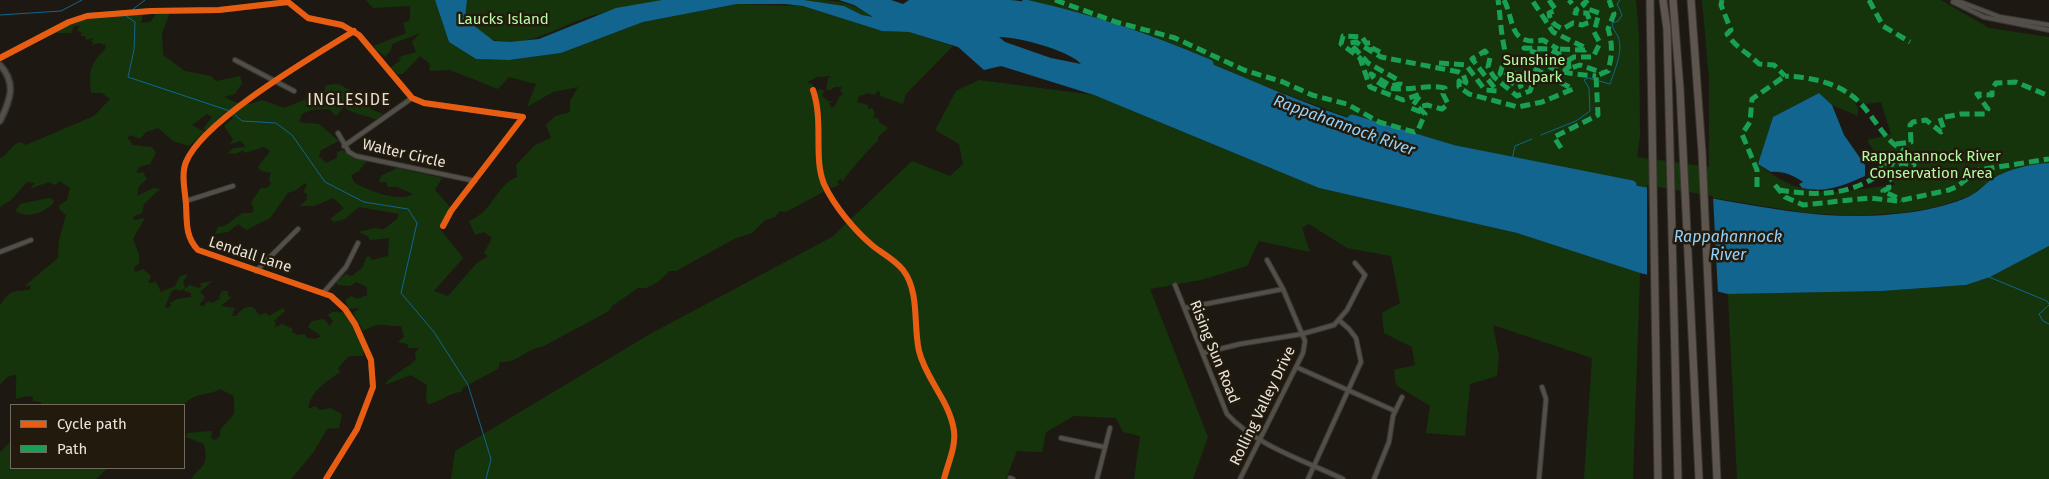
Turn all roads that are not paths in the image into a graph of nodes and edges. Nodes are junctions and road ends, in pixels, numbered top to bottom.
1 (1650, 0) edge
2 (1663, 0) edge
3 (1673, 0) edge
4 (1691, 0) edge
5 (2049, 24) edge
6 (2049, 30) edge
7 (354, 31) junction
8 (0, 58) edge
9 (235, 60) dead end
10 (0, 65) edge
11 (275, 81) junction
12 (812, 90) dead end
13 (294, 91) dead end
14 (412, 98) junction
15 (0, 121) edge
16 (338, 134) dead end
17 (344, 146) junction
18 (475, 181) junction
19 (233, 186) dead end
20 (186, 201) junction
21 (836, 201) joint
22 (443, 226) dead end
23 (298, 229) dead end
24 (31, 240) dead end
25 (358, 242) dead end
26 (0, 252) edge
27 (1267, 260) dead end
28 (1355, 263) dead end
29 (256, 271) junction
30 (1175, 285) dead end
31 (1283, 289) junction
32 (324, 292) junction
33 (1185, 308) junction
34 (1340, 320) junction
35 (1302, 334) junction
36 (1203, 353) junction
37 (1296, 367) junction
38 (1542, 387) dead end
39 (1348, 391) junction
40 (1402, 397) dead end
41 (1395, 412) junction
42 (1110, 428) dead end
43 (1061, 438) dead end
44 (1260, 440) junction
45 (1104, 447) junction
46 (1314, 466) junction
47 (326, 479) edge
48 (944, 479) edge
49 (1097, 479) edge
50 (1240, 479) edge
51 (1308, 479) edge
52 (1343, 479) edge
53 (1374, 479) edge
54 (1539, 479) edge
55 (1658, 479) edge
56 (1678, 479) edge
57 (1699, 479) edge
58 (1717, 479) edge

1 - 55 highway
2 - 56 highway
3 - 57 highway
4 - 58 highway
5 - 6 street
7 - 8 street
7 - 11 street, Lendall Lane
7 - 14 street
9 - 11 street
10 - 15 street
11 - 13 street
11 - 20 street, Lendall Lane
12 - 21 street
14 - 17 street
14 - 18 street
16 - 17 street, Walter Circle
17 - 18 street, Walter Circle
18 - 22 street
19 - 20 street
20 - 29 street, Lendall Lane
21 - 48 street
23 - 29 street
24 - 26 street
25 - 32 street
27 - 31 street, Rolling Valley Drive
28 - 34 street
29 - 32 street, Lendall Lane
30 - 33 street, Rising Sun Road
31 - 33 street
31 - 35 street, Rolling Valley Drive
32 - 47 street, Lendall Lane
33 - 36 street, Rising Sun Road
34 - 35 street
34 - 39 street
35 - 36 street
35 - 37 street, Rolling Valley Drive
36 - 44 street, Rising Sun Road
37 - 39 street
37 - 44 street, Rolling Valley Drive
38 - 54 street
39 - 41 street
39 - 46 street
40 - 41 street
41 - 53 street
42 - 45 street
43 - 45 street
44 - 46 street, Rising Sun Road
44 - 50 street, Rolling Valley Drive
45 - 49 street
46 - 51 street
46 - 52 street, Rising Sun Road

